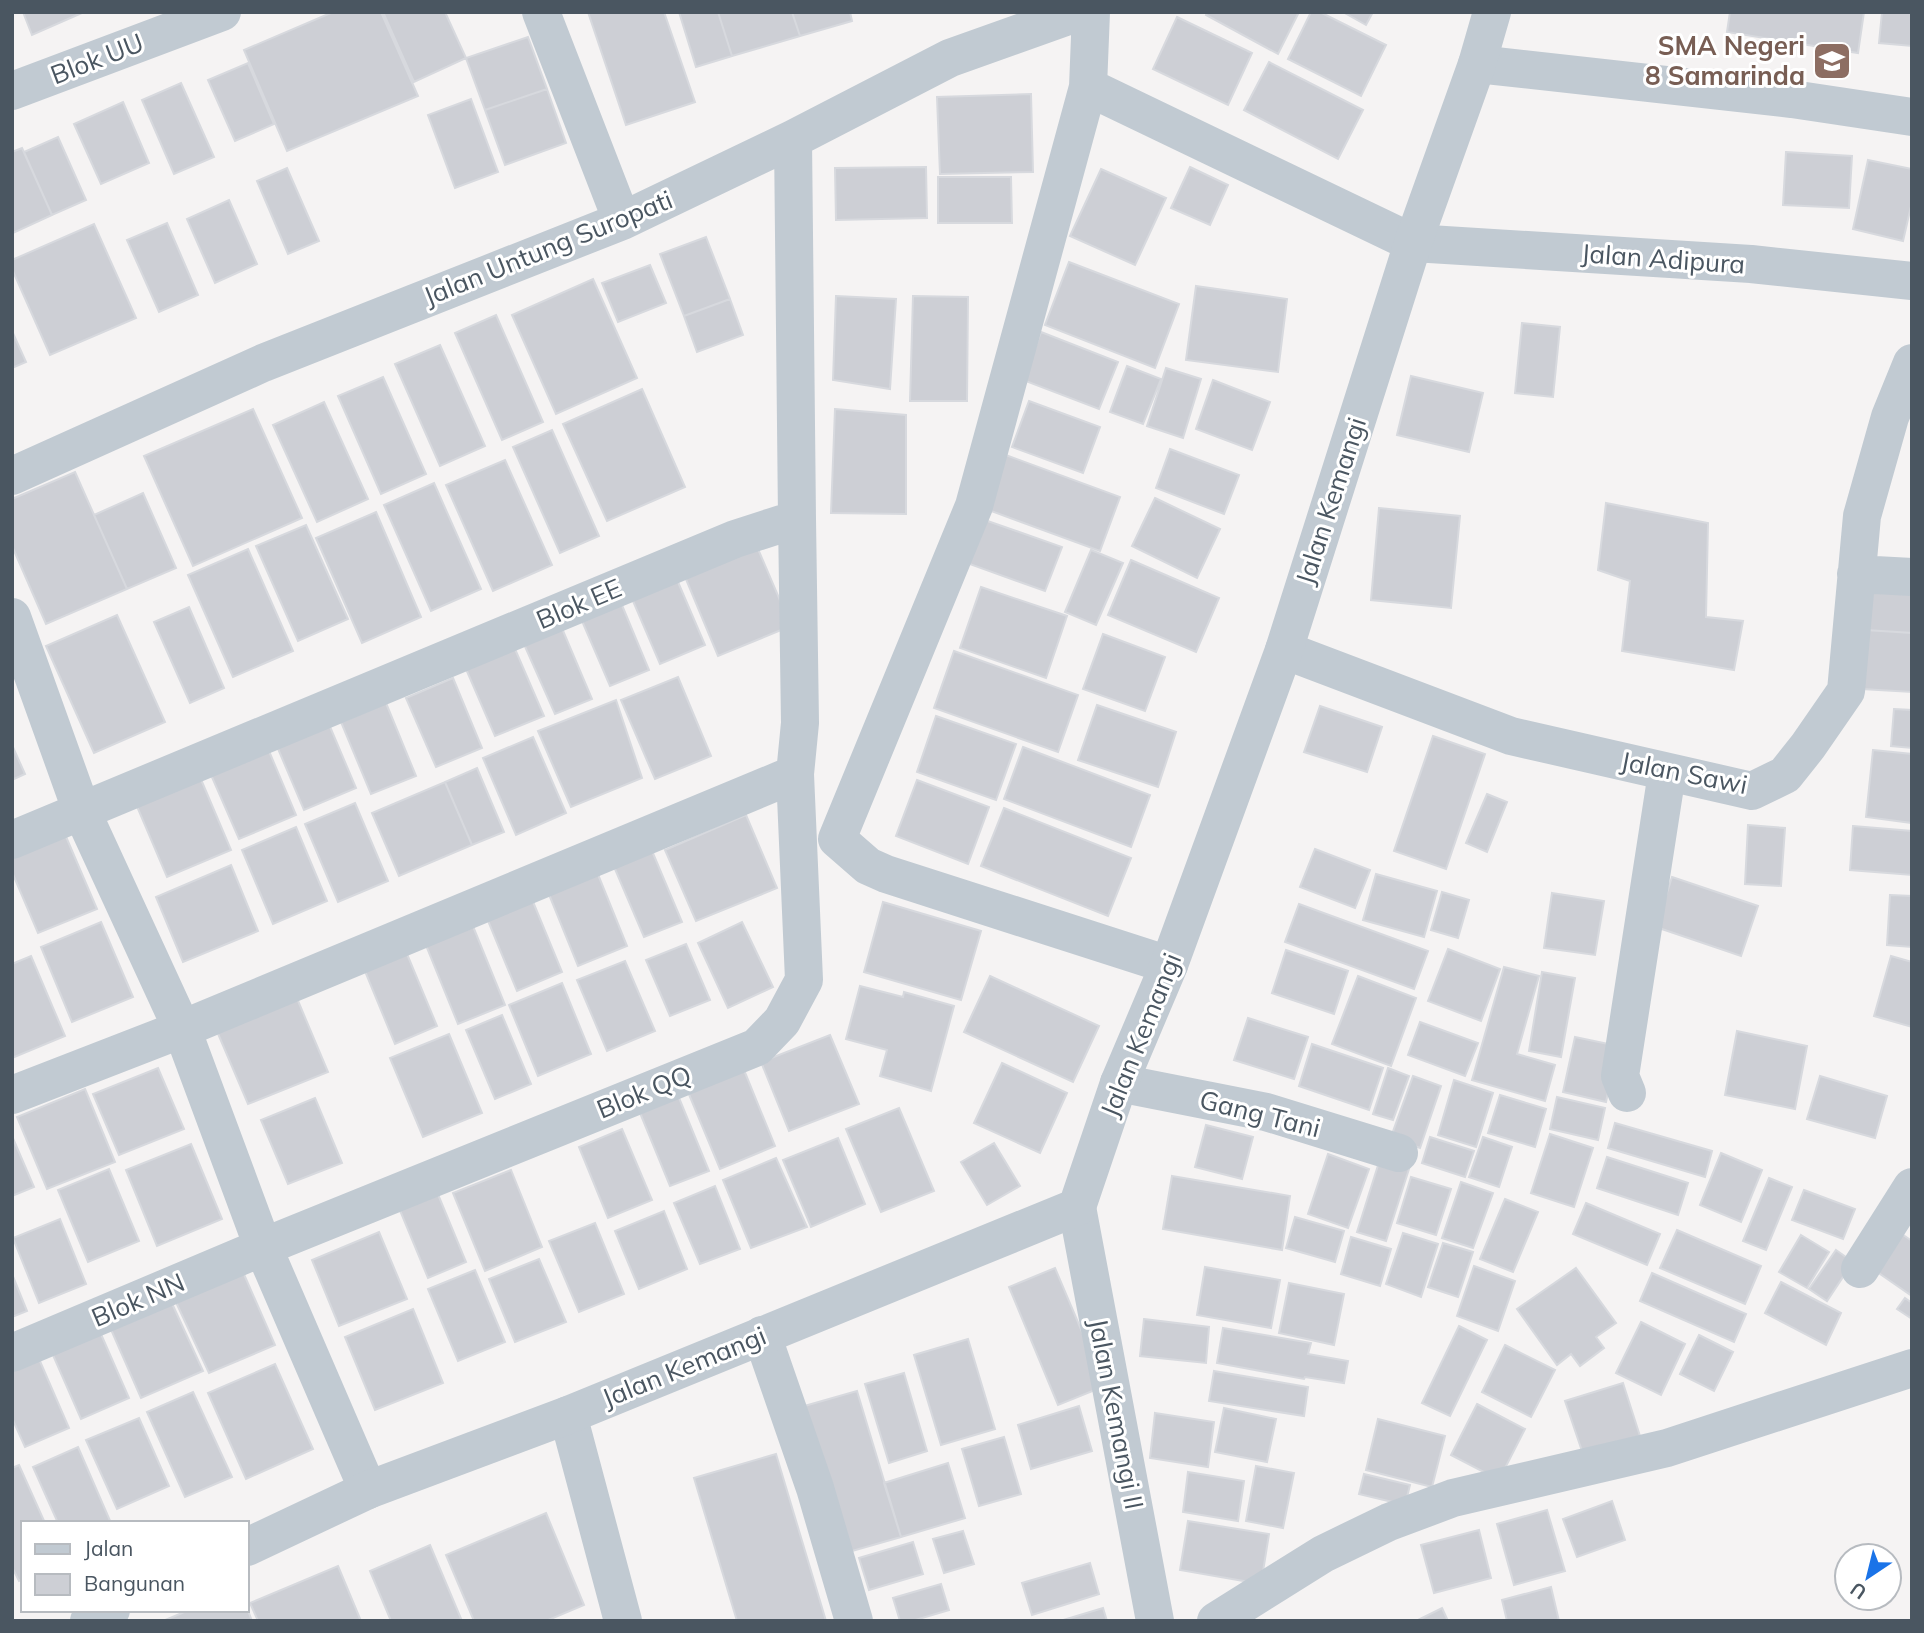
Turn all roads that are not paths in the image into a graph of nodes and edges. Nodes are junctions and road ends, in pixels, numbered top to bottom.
1 (222, 12) edge
2 (541, 12) edge
3 (1079, 12) edge
4 (1091, 12) edge
5 (1492, 12) edge
6 (1477, 64) junction
7 (1087, 87) junction
8 (12, 91) edge
9 (1912, 117) edge
10 (793, 139) junction
11 (622, 221) junction
12 (1413, 243) junction
13 (1912, 281) edge
14 (1912, 363) edge
15 (12, 476) edge
16 (797, 519) junction
17 (1856, 574) junction
18 (1912, 577) edge
19 (12, 617) edge
20 (1284, 650) junction
21 (1667, 773) junction
22 (795, 774) junction
23 (82, 812) junction
24 (837, 839) junction
25 (12, 840) edge
26 (1169, 965) junction
27 (182, 1029) junction
28 (1119, 1083) junction
29 (1627, 1093) dead end
30 (12, 1095) edge
31 (1399, 1153) dead end
32 (1912, 1187) edge
33 (1077, 1207) junction
34 (263, 1247) junction
35 (1860, 1269) dead end
36 (762, 1335) junction
37 (12, 1353) edge
38 (1912, 1368) edge
39 (568, 1415) junction
40 (368, 1490) junction
41 (248, 1547) edge
42 (107, 1612) edge
43 (89, 1621) edge
44 (623, 1621) edge
45 (854, 1621) edge
46 (1155, 1621) edge
47 (1216, 1621) edge

1 - 8 street, Blok UU
2 - 11 street
3 - 10 street, Jalan Untung Suropati
4 - 7 street
5 - 6 street, Jalan Kemangi
6 - 9 street
6 - 12 street, Jalan Kemangi
7 - 12 street
7 - 24 street
10 - 11 street, Jalan Untung Suropati
10 - 16 street
11 - 15 street, Jalan Untung Suropati
12 - 13 street, Jalan Adipura
12 - 20 street, Jalan Kemangi
14 - 17 street, Jalan Sawi
16 - 22 street, Blok QQ
16 - 23 street, Blok EE
17 - 18 street
17 - 21 street, Jalan Sawi
19 - 23 street
20 - 21 street, Jalan Sawi
20 - 26 street, Jalan Kemangi
21 - 29 street
22 - 24 street
22 - 27 street
22 - 34 street, Blok QQ
23 - 25 street, Blok EE
23 - 27 street
24 - 26 street
26 - 28 street, Jalan Kemangi
27 - 30 street
27 - 34 street
28 - 31 street, Gang Tani
28 - 33 street, Jalan Kemangi
32 - 35 street
33 - 36 street, Jalan Kemangi
33 - 46 street, Jalan Kemangi II
34 - 37 street, Blok NN
34 - 40 street
36 - 39 street, Jalan Kemangi
36 - 45 street
38 - 47 street
39 - 40 street, Jalan Kemangi
39 - 44 street
40 - 41 street, Jalan Kemangi
42 - 43 street

